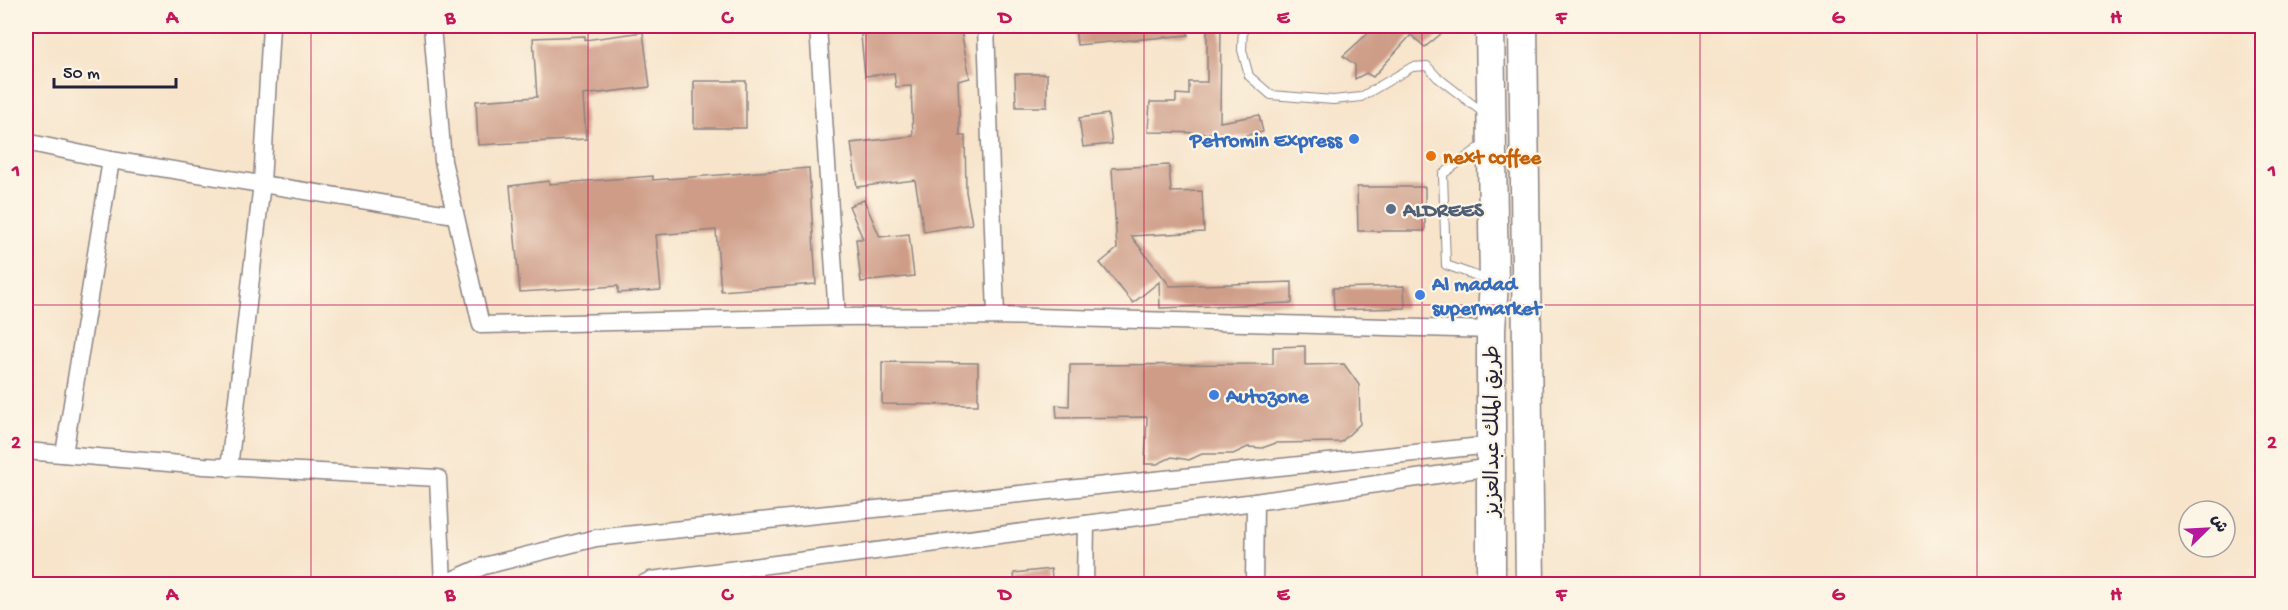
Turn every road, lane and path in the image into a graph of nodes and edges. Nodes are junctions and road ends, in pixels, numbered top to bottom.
1 (271, 26) edge
2 (432, 26) edge
3 (818, 26) edge
4 (986, 26) edge
5 (1243, 26) edge
6 (1490, 26) edge
7 (1522, 26) edge
8 (1491, 129) junction
9 (26, 142) edge
10 (111, 159) junction
11 (262, 183) junction
12 (455, 215) junction
13 (1494, 282) junction
14 (996, 316) junction
15 (837, 317) junction
16 (1491, 330) junction
17 (26, 451) edge
18 (64, 454) junction
19 (1491, 456) junction
20 (229, 468) junction
21 (1255, 502) junction
22 (1086, 524) junction
23 (443, 584) edge
24 (643, 585) edge
25 (1085, 585) edge
26 (1254, 585) edge
27 (1491, 585) edge
28 (1530, 585) edge

1 - 11 street
2 - 12 street
3 - 15 street
4 - 14 street
5 - 8 lane
6 - 8 highway, طريق الملك عبدالعزيز
7 - 28 highway, طريق الملك عبدالعزيز
8 - 13 highway, طريق الملك عبدالعزيز
8 - 13 lane
9 - 10 street
10 - 11 street
10 - 18 street
11 - 12 street
11 - 20 street
12 - 15 street
13 - 16 highway, طريق الملك عبدالعزيز
14 - 15 street
14 - 16 street
16 - 19 highway, طريق الملك عبدالعزيز
17 - 18 street
18 - 20 street
19 - 21 street
19 - 23 street
19 - 27 highway, طريق الملك عبدالعزيز
20 - 23 street
21 - 22 street
21 - 26 street
22 - 24 street
22 - 25 street

